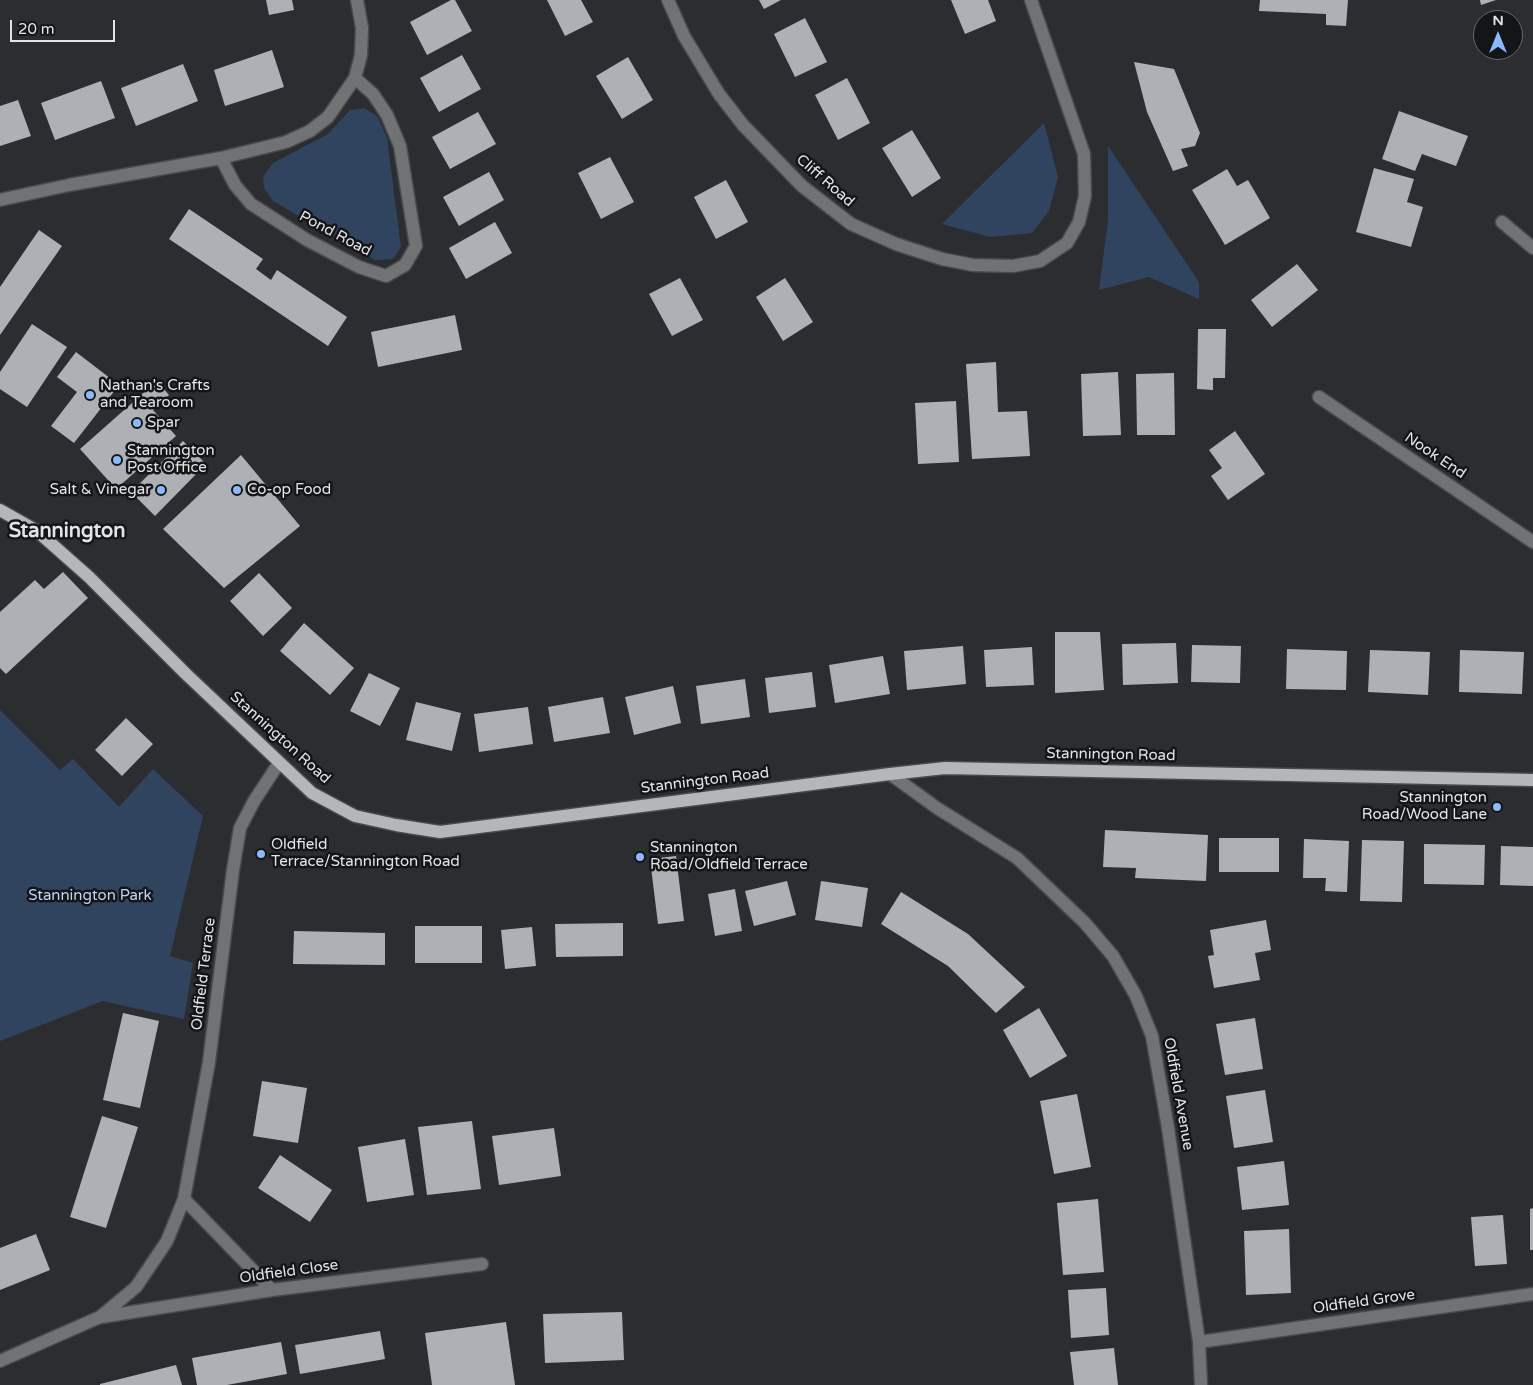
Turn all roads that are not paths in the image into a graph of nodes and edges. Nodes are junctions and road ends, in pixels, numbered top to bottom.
1 (357, 0) edge
2 (668, 0) edge
3 (1030, 0) edge
4 (355, 78) junction
5 (221, 158) junction
6 (0, 200) edge
7 (1502, 222) dead end
8 (1533, 248) edge
9 (1319, 397) dead end
10 (0, 510) edge
11 (1533, 542) edge
12 (279, 763) junction
13 (890, 774) junction
14 (1533, 780) edge
15 (184, 1199) junction
16 (482, 1264) dead end
17 (272, 1290) junction
18 (1533, 1294) edge
19 (100, 1317) junction
20 (1199, 1342) junction
21 (0, 1361) edge
22 (1201, 1385) edge

1 - 4 street
2 - 3 street, Cliff Road
4 - 5 street
4 - 5 street, Pond Road
5 - 6 street
7 - 8 street
9 - 11 street, Nook End
10 - 12 main road, Stannington Road
12 - 13 main road, Stannington Road
12 - 15 street, Oldfield Terrace
13 - 14 main road, Stannington Road
13 - 20 street, Oldfield Avenue
15 - 17 street
15 - 19 street, Oldfield Terrace
16 - 17 street, Oldfield Close
17 - 19 street, Oldfield Close
18 - 20 street, Oldfield Grove
19 - 21 street, Oldfield Terrace
20 - 22 street, Oldfield Avenue

